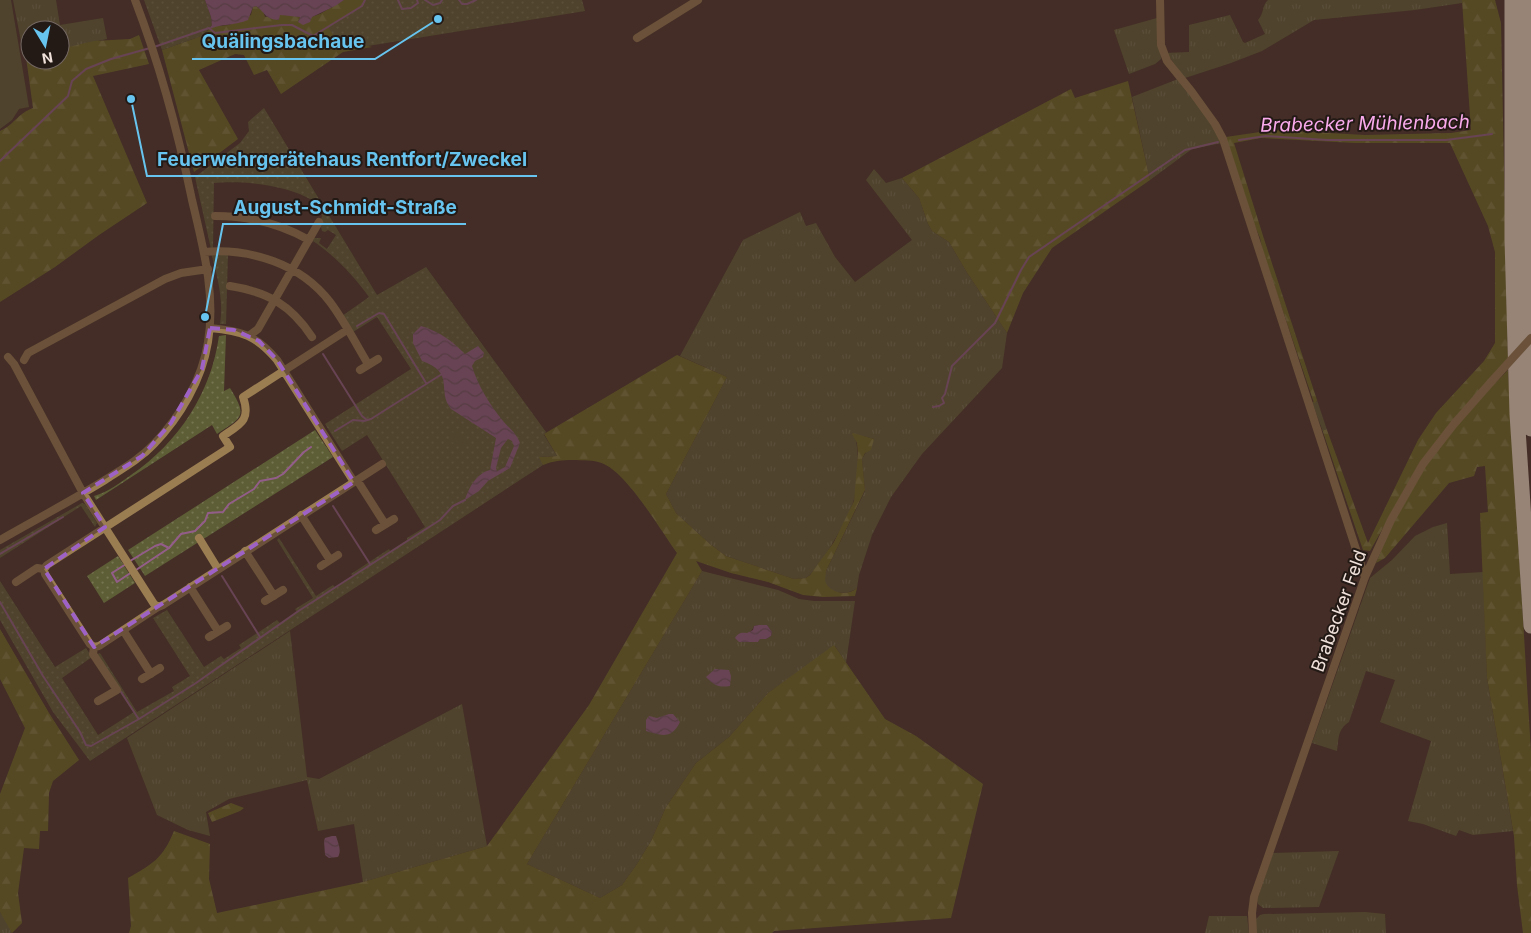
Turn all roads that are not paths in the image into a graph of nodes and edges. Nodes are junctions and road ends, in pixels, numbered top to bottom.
1 (135, 0) edge
2 (698, 0) edge
3 (1160, 0) edge
4 (1501, 0) edge
5 (1512, 0) edge
6 (1526, 0) edge
7 (1528, 37) edge
8 (638, 38) dead end
9 (1511, 84) junction
10 (215, 216) dead end
11 (319, 222) dead end
12 (309, 240) junction
13 (204, 252) junction
14 (208, 269) junction
15 (291, 269) junction
16 (230, 286) dead end
17 (275, 300) junction
18 (210, 328) junction
19 (347, 330) junction
20 (250, 336) junction
21 (312, 338) dead end
22 (1531, 338) edge
23 (8, 357) dead end
24 (378, 358) dead end
25 (24, 360) dead end
26 (368, 364) junction
27 (360, 370) dead end
28 (283, 371) junction
29 (1531, 429) edge
30 (382, 464) dead end
31 (356, 481) junction
32 (83, 493) junction
33 (301, 515) junction
34 (394, 519) dead end
35 (385, 524) junction
36 (105, 527) junction
37 (376, 530) dead end
38 (198, 538) dead end
39 (0, 540) edge
40 (245, 551) junction
41 (338, 555) dead end
42 (330, 560) junction
43 (321, 566) dead end
44 (44, 569) junction
45 (218, 569) junction
46 (1366, 577) junction
47 (16, 582) dead end
48 (190, 587) junction
49 (283, 590) dead end
50 (274, 596) junction
51 (265, 601) dead end
52 (158, 607) junction
53 (227, 626) dead end
54 (1531, 626) edge
55 (123, 630) junction
56 (218, 631) junction
57 (210, 636) dead end
58 (94, 647) junction
59 (160, 668) dead end
60 (151, 674) junction
61 (142, 679) dead end
62 (98, 701) dead end
63 (1253, 933) edge

1 - 13 street
2 - 8 street
3 - 46 street
4 - 9 highway
5 - 9 highway
6 - 7 highway
7 - 29 highway
9 - 54 highway
10 - 12 street
11 - 12 street
12 - 15 street
13 - 14 street
13 - 15 street
14 - 18 street
14 - 25 street
15 - 17 street
15 - 19 street
16 - 17 street
17 - 20 street
17 - 21 street
18 - 20 street
18 - 32 street
19 - 26 street
19 - 28 street
20 - 28 street
22 - 46 street, Brabecker Feld, bridge
23 - 32 street
24 - 26 street
26 - 27 street
28 - 31 street
28 - 36 street
30 - 31 street
31 - 33 street
31 - 35 street
32 - 36 street
32 - 39 street
33 - 40 street
33 - 42 street
34 - 35 street
35 - 37 street
36 - 44 street
36 - 52 street
38 - 45 street
40 - 45 street
40 - 50 street
41 - 42 street
42 - 43 street
44 - 47 street
44 - 58 street
45 - 48 street
46 - 63 street, Brabecker Feld
48 - 52 street
48 - 56 street
49 - 50 street
50 - 51 street
52 - 55 street
53 - 56 street
55 - 58 street
55 - 60 street
56 - 57 street
58 - 62 street
59 - 60 street
60 - 61 street

